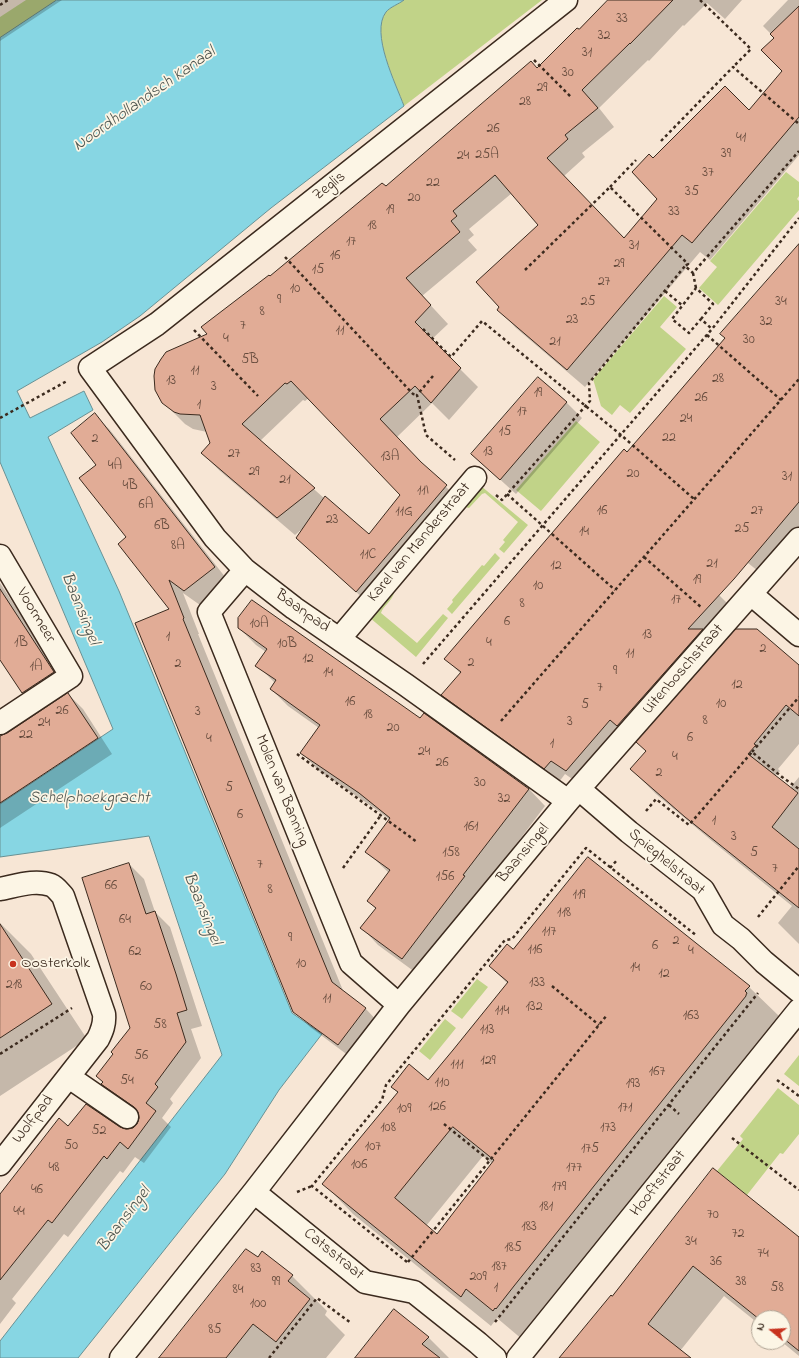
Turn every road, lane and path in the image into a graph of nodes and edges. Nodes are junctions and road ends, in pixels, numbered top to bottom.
1 (8, 0) edge
2 (566, 0) edge
3 (700, 0) edge
4 (0, 5) edge
5 (518, 38) junction
6 (733, 67) junction
7 (572, 98) dead end
8 (799, 124) edge
9 (661, 141) dead end
10 (799, 151) edge
11 (636, 160) dead end
12 (610, 187) junction
13 (799, 218) edge
14 (266, 237) junction
15 (685, 266) junction
16 (526, 270) dead end
17 (693, 273) junction
18 (696, 288) junction
19 (665, 291) junction
20 (683, 306) junction
21 (176, 308) junction
22 (701, 319) junction
23 (423, 329) dead end
24 (712, 329) junction
25 (707, 335) junction
26 (90, 368) junction
27 (433, 376) dead end
28 (799, 379) edge
29 (417, 395) junction
30 (258, 396) dead end
31 (781, 400) junction
32 (585, 407) junction
33 (0, 418) edge
34 (620, 435) junction
35 (475, 478) junction
36 (507, 494) junction
37 (694, 499) junction
38 (542, 526) junction
39 (799, 539) edge
40 (0, 556) edge
41 (644, 557) junction
42 (246, 570) junction
43 (615, 590) junction
44 (751, 594) junction
45 (722, 626) junction
46 (799, 635) edge
47 (340, 638) junction
48 (406, 685) junction
49 (799, 697) edge
50 (0, 723) edge
51 (484, 740) junction
52 (291, 750) dead end
53 (752, 752) junction
54 (799, 789) edge
55 (574, 795) junction
56 (381, 815) junction
57 (629, 832) junction
58 (417, 842) dead end
59 (799, 866) edge
60 (610, 868) junction
61 (0, 889) edge
62 (323, 895) junction
63 (741, 939) junction
64 (702, 940) dead end
65 (552, 986) dead end
66 (760, 991) dead end
67 (799, 991) edge
68 (96, 993) junction
69 (399, 1005) junction
70 (799, 1010) edge
71 (607, 1015) dead end
72 (599, 1025) junction
73 (0, 1054) edge
74 (69, 1077) junction
75 (772, 1085) dead end
76 (799, 1096) edge
77 (669, 1105) junction
78 (127, 1118) dead end
79 (444, 1124) dead end
80 (700, 1131) junction
81 (730, 1137) dead end
82 (490, 1161) junction
83 (0, 1164) edge
84 (799, 1190) edge
85 (254, 1192) junction
86 (351, 1323) dead end
87 (490, 1328) dead end
88 (121, 1358) edge
89 (269, 1358) edge
90 (495, 1358) edge
91 (518, 1358) edge

1 - 4 path
2 - 5 street, Zeglis
3 - 6 path
5 - 7 path
5 - 14 street, Zeglis
6 - 8 path
6 - 9 path
10 - 17 path
11 - 12 path
12 - 15 path
12 - 16 path
13 - 24 path
14 - 21 street, Zeglis
14 - 29 path
15 - 17 path
15 - 19 path
17 - 18 path
18 - 20 path
18 - 22 path
19 - 20 path
19 - 32 path
20 - 22 path
21 - 26 street, Zeglis
21 - 30 path
22 - 24 path
23 - 32 path
24 - 25 path
25 - 31 path
25 - 34 path
26 - 33 path
26 - 42 street, Baanpad
27 - 29 path
28 - 31 path
29 - 35 path
31 - 37 path
32 - 34 path
32 - 36 path
34 - 37 path
34 - 38 path
35 - 36 path, Karel van Manderstraat
35 - 47 street, Karel van Manderstraat
36 - 38 path
37 - 41 path
38 - 43 path
38 - 48 path
39 - 44 street, Uitenboschstraat
40 - 50 street, Voormeer
41 - 43 path
41 - 45 path
42 - 47 street, Baanpad
42 - 62 street, Molen van Banning
43 - 51 path
44 - 45 street, Uitenboschstraat
44 - 46 street
45 - 55 street, Uitenboschstraat
47 - 48 street, Baanpad
48 - 51 street, Baanpad
49 - 53 path
51 - 55 street, Baanpad
52 - 56 path
53 - 54 path
53 - 57 path
55 - 57 street, Spieghelstraat
55 - 69 street, Baansingel
56 - 58 path
56 - 62 path
57 - 60 path
57 - 63 street, Spieghelstraat
59 - 63 path
60 - 64 path
60 - 82 path
61 - 68 street, Wolfpad
62 - 69 street, Molen van Banning
63 - 67 street, Spieghelstraat
65 - 72 path
66 - 77 path
68 - 73 path
68 - 74 street, Wolfpad
69 - 85 street, Baansingel
70 - 80 street, Hooftstraat
71 - 72 path
72 - 82 path
74 - 78 street
74 - 83 street, Wolfpad
75 - 76 path
77 - 80 path
77 - 87 path
79 - 82 path
80 - 91 street, Hooftstraat
81 - 84 path
85 - 88 street, Baansingel
85 - 90 street, Catsstraat
86 - 89 path

